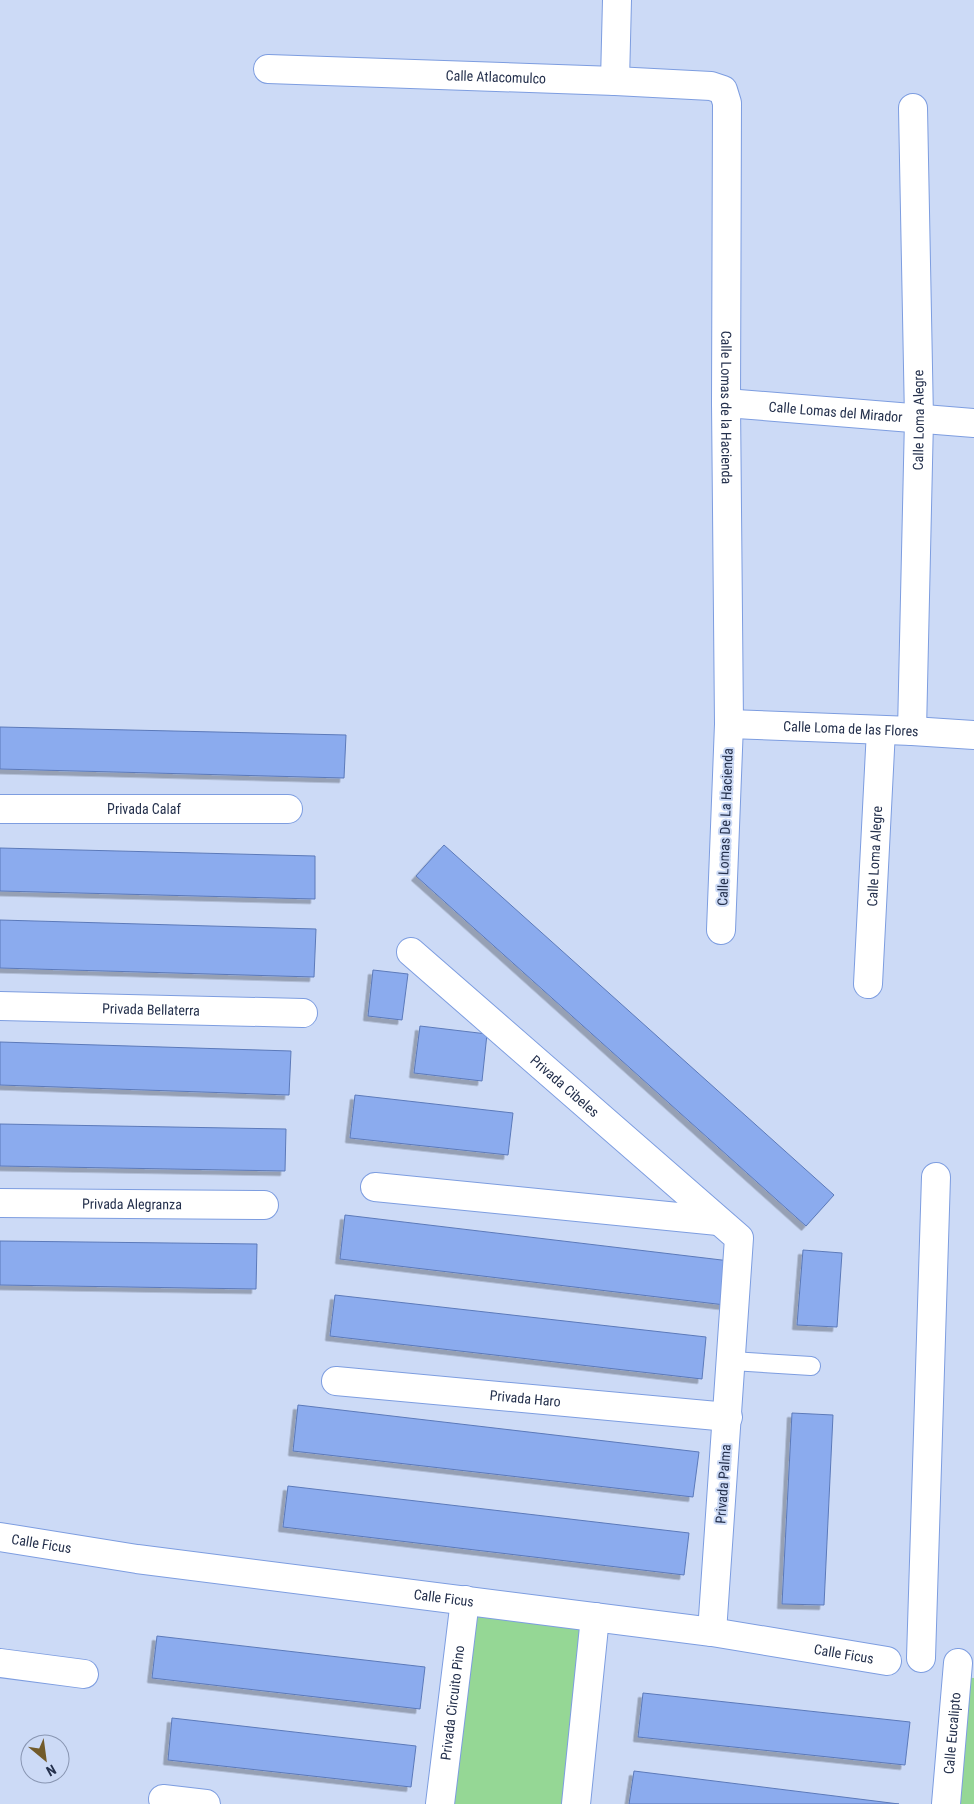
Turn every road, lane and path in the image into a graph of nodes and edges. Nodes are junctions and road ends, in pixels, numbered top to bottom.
1 (618, 0) edge
2 (268, 69) dead end
3 (615, 81) junction
4 (723, 90) joint
5 (913, 108) dead end
6 (726, 403) junction
7 (919, 419) junction
8 (974, 422) edge
9 (730, 724) junction
10 (881, 730) junction
11 (912, 731) junction
12 (974, 735) edge
13 (0, 809) edge
14 (288, 809) dead end
15 (721, 930) dead end
16 (411, 952) dead end
17 (868, 984) dead end
18 (0, 1006) edge
19 (303, 1013) dead end
20 (936, 1177) dead end
21 (375, 1187) dead end
22 (0, 1203) edge
23 (264, 1204) dead end
24 (718, 1221) junction
25 (733, 1348) junction
26 (810, 1366) dead end
27 (336, 1381) dead end
28 (721, 1416) junction
29 (0, 1537) edge
30 (465, 1600) junction
31 (594, 1617) junction
32 (712, 1632) junction
33 (904, 1659) junction
34 (0, 1663) edge
35 (966, 1664) edge
36 (84, 1674) dead end
37 (163, 1799) dead end
38 (206, 1804) edge
39 (440, 1804) edge
40 (576, 1804) edge
41 (946, 1804) edge

1 - 3 street
2 - 3 street, Calle Atlacomulco
3 - 4 street, Calle Atlacomulco
4 - 6 street, Calle Lomas de la Hacienda
5 - 7 street, Calle Loma Alegre
6 - 7 street, Calle Lomas del Mirador
6 - 9 street, Calle Lomas de la Hacienda
7 - 8 street, Calle Lomas del Mirador
7 - 11 street, Calle Loma Alegre
9 - 10 street, Calle Loma de las Flores
9 - 15 street, Calle Lomas De La Hacienda
10 - 11 street, Calle Loma de las Flores
10 - 17 street, Calle Loma Alegre
11 - 12 street, Calle Loma de las Flores
13 - 14 street, Privada Calaf
16 - 24 street, Privada Cibeles
18 - 19 street, Privada Bellaterra
20 - 33 street
21 - 24 street
22 - 23 street, Privada Alegranza
24 - 25 street, Privada Cibeles
25 - 26 lane
25 - 28 street, Privada Palma
27 - 28 street, Privada Haro
28 - 32 street, Privada Palma
29 - 30 street, Calle Ficus
30 - 31 street, Calle Ficus
30 - 39 street, Privada Circuito Pino
31 - 32 street, Calle Ficus
31 - 40 street
32 - 33 street, Calle Ficus
33 - 35 street, Calle Ficus
34 - 36 street
35 - 41 street, Calle Eucalipto
37 - 38 street

